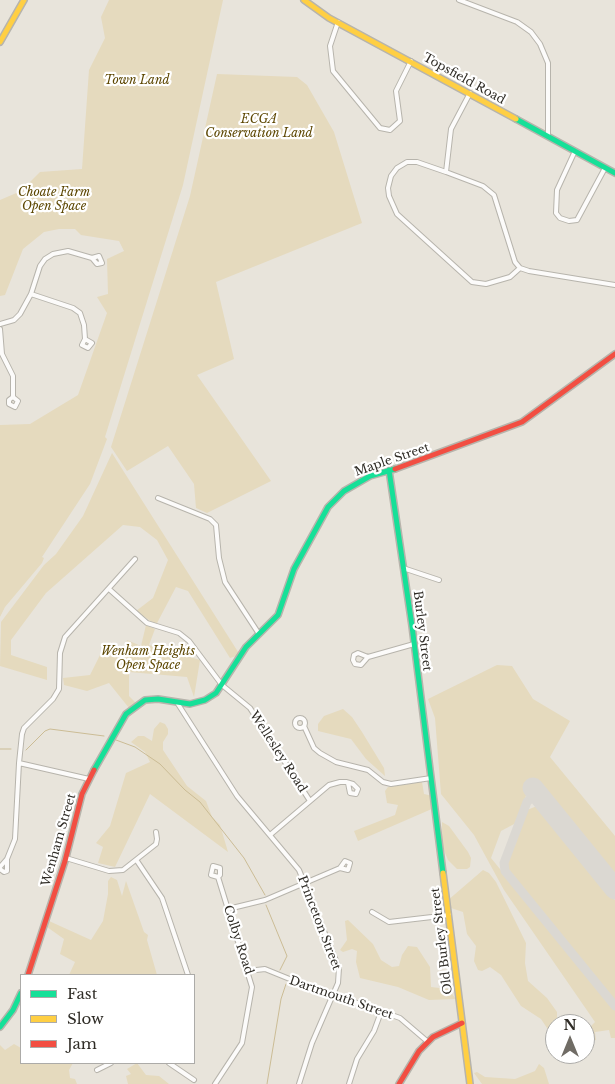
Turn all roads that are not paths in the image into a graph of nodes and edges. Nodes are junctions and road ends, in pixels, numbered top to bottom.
1 (24, 0) edge
2 (304, 0) edge
3 (462, 0) edge
4 (338, 22) junction
5 (0, 42) edge
6 (411, 61) junction
7 (470, 93) junction
8 (548, 136) junction
9 (575, 151) junction
10 (605, 168) junction
11 (446, 172) junction
12 (615, 173) edge
13 (92, 258) dead end
14 (520, 268) junction
15 (615, 285) edge
16 (31, 294) junction
17 (0, 324) edge
18 (0, 329) edge
19 (85, 339) dead end
20 (615, 354) edge
21 (13, 398) dead end
22 (389, 470) junction
23 (158, 498) dead end
24 (135, 559) dead end
25 (404, 568) junction
26 (439, 580) dead end
27 (109, 589) junction
28 (259, 634) junction
29 (414, 644) junction
30 (242, 652) joint
31 (368, 656) dead end
32 (222, 685) junction
33 (178, 704) junction
34 (304, 726) dead end
35 (19, 763) junction
36 (431, 778) junction
37 (89, 779) junction
38 (348, 783) dead end
39 (434, 795) joint
40 (310, 801) junction
41 (156, 832) dead end
42 (270, 835) junction
43 (66, 858) junction
44 (7, 859) junction
45 (137, 861) junction
46 (0, 868) edge
47 (340, 868) dead end
48 (218, 877) dead end
49 (305, 884) junction
50 (228, 909) junction
51 (372, 912) dead end
52 (449, 915) junction
53 (248, 971) junction
54 (28, 974) edge
55 (188, 974) edge
56 (20, 995) edge
57 (333, 995) junction
58 (381, 1012) junction
59 (462, 1023) junction
60 (0, 1027) edge
61 (428, 1042) junction
62 (109, 1064) edge
63 (170, 1064) edge
64 (97, 1070) dead end
65 (194, 1080) dead end
66 (214, 1084) edge
67 (299, 1084) edge
68 (349, 1084) edge
69 (399, 1084) edge
70 (470, 1084) edge

1 - 5 main road
2 - 4 main road, Topsfield Road
3 - 8 street
4 - 6 main road, Topsfield Road
4 - 6 street
6 - 7 main road, Topsfield Road
7 - 8 main road, Topsfield Road
7 - 11 street
8 - 9 main road, Topsfield Road
9 - 10 main road, Topsfield Road
9 - 10 street
10 - 12 main road, Topsfield Road
11 - 14 street
11 - 14 street
13 - 16 street
14 - 15 street
16 - 17 street
16 - 19 street
18 - 21 street
20 - 22 main road, Maple Street
22 - 25 main road, Burley Street
22 - 28 main road, Maple Street
23 - 28 street
24 - 27 street
25 - 26 street
25 - 29 main road, Burley Street
27 - 32 street, Wellesley Road
27 - 35 street
28 - 30 main road, Maple Street
29 - 31 street
29 - 36 main road, Burley Street
30 - 32 main road, Wenham Street
32 - 33 main road, Wenham Street
32 - 40 street, Wellesley Road
33 - 37 main road, Wenham Street
33 - 42 street, Princeton Street
34 - 36 street
35 - 37 street
35 - 44 street
36 - 39 main road, Burley Street
37 - 43 main road, Wenham Street
38 - 40 street
39 - 52 main road, Old Burley Street
40 - 42 street
41 - 45 street
42 - 49 street, Princeton Street
43 - 45 street
43 - 54 main road, Wenham Street
44 - 46 street
44 - 46 street
45 - 55 street
47 - 49 street
48 - 50 street, Colby Road
49 - 50 street
49 - 57 street, Princeton Street
50 - 53 street, Colby Road
51 - 52 street
52 - 59 main road, Old Burley Street
53 - 57 street, Dartmouth Street
53 - 66 street, Colby Road
56 - 60 main road
57 - 58 street, Dartmouth Street
57 - 67 street, Princeton Street
58 - 61 street, Dartmouth Street
58 - 68 street
59 - 61 main road
59 - 70 main road, Old Burley Street
61 - 69 main road
62 - 64 street
63 - 65 street

